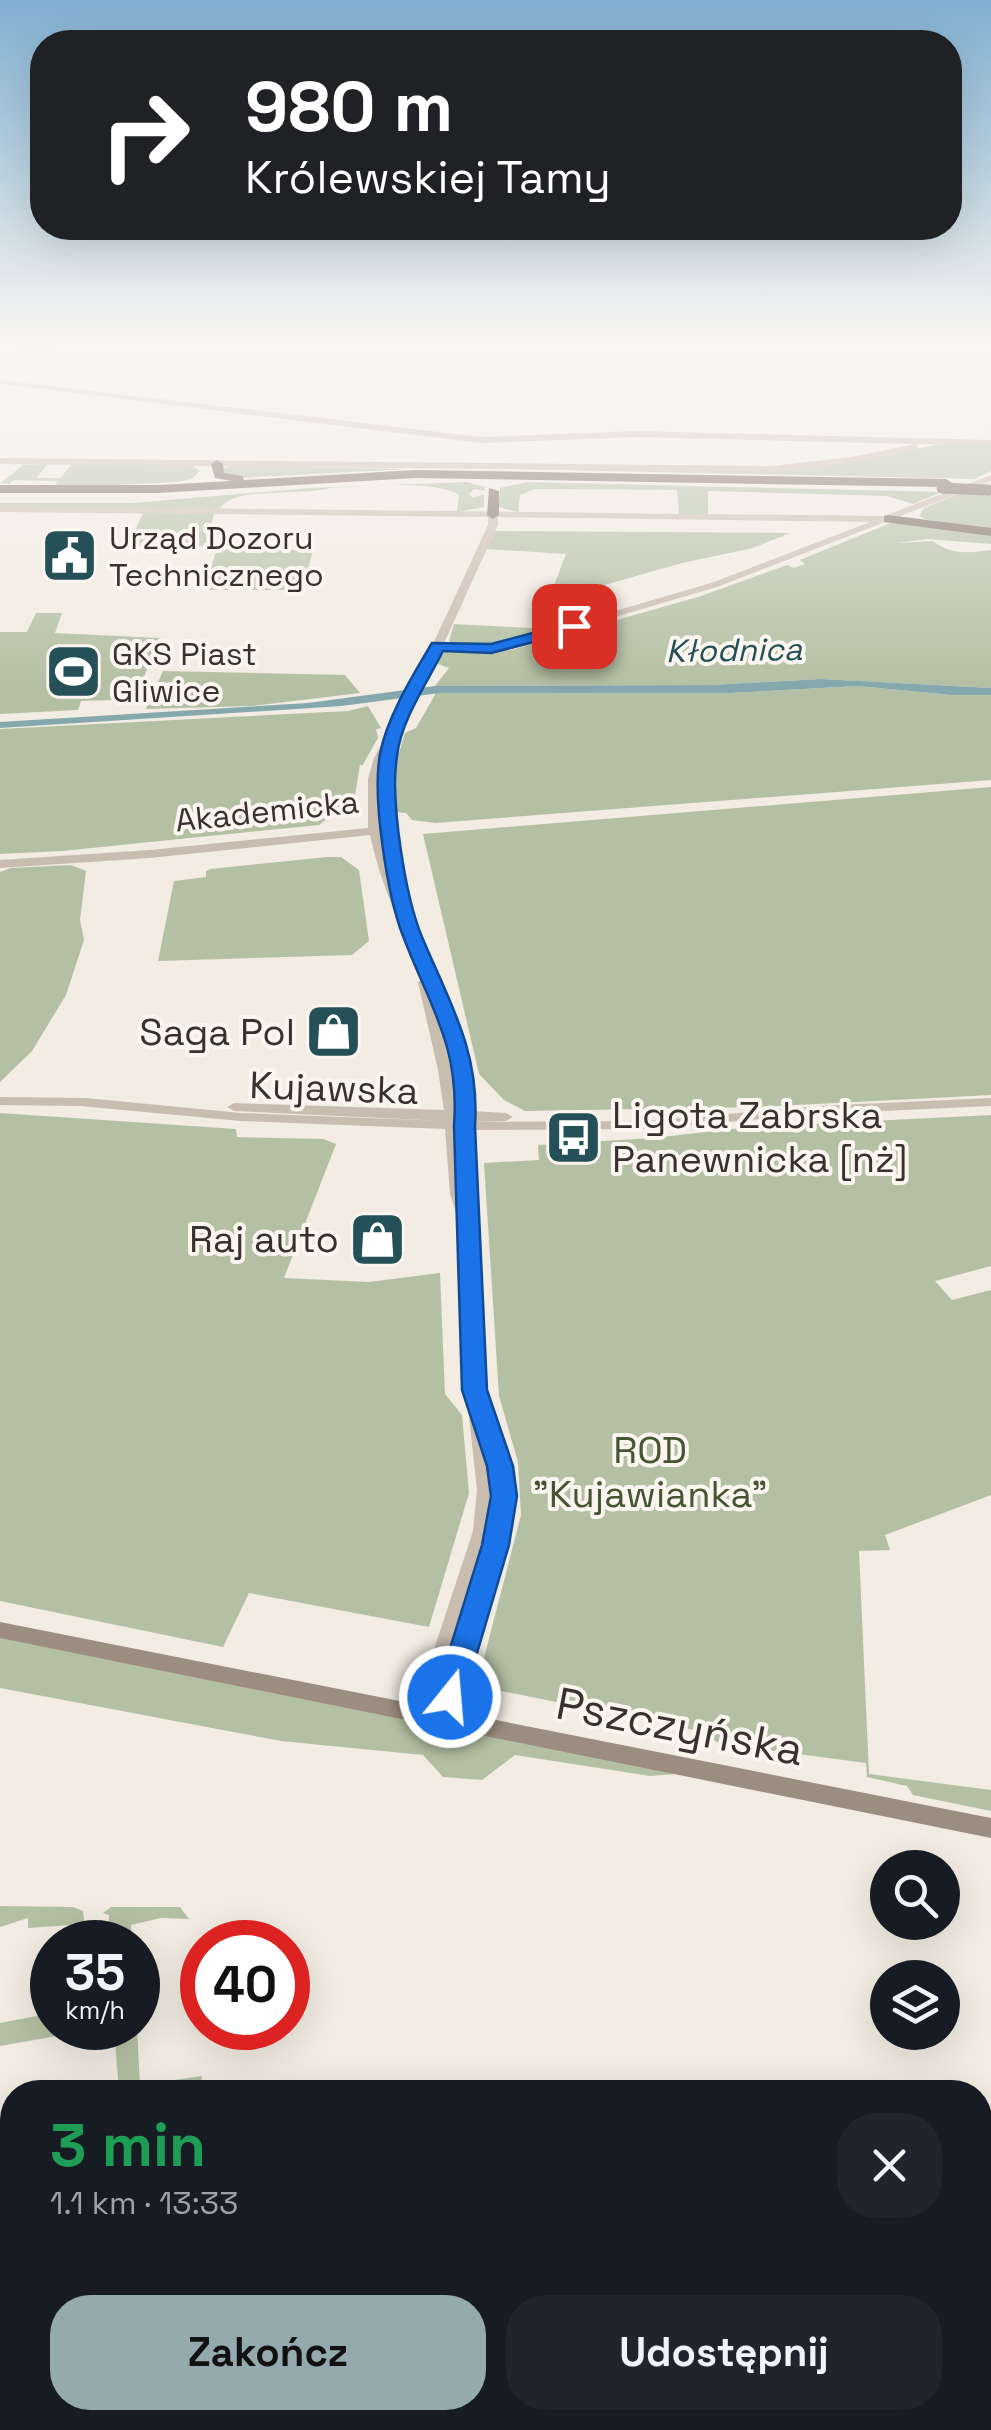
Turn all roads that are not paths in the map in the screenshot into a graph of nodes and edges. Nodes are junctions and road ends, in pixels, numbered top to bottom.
1 (862, 458) edge
2 (0, 461) edge
3 (16, 462) junction
4 (211, 464) junction
5 (0, 475) edge
6 (336, 477) junction
7 (412, 479) junction
8 (586, 480) junction
9 (944, 485) junction
10 (990, 486) edge
11 (0, 491) edge
12 (56, 491) junction
13 (493, 492) junction
14 (922, 506) junction
15 (0, 509) edge
16 (493, 515) junction
17 (844, 519) junction
18 (888, 519) junction
19 (925, 521) junction
20 (940, 525) junction
21 (858, 530) junction
22 (991, 532) edge
23 (438, 646) junction
24 (392, 738) junction
25 (379, 829) junction
26 (355, 831) junction
27 (0, 864) edge
28 (424, 967) junction
29 (450, 1096) junction
30 (0, 1100) edge
31 (991, 1102) edge
32 (409, 1118) junction
33 (458, 1120) junction
34 (450, 1145) junction
35 (469, 1233) junction
36 (0, 1630) edge
37 (432, 1718) junction
38 (991, 1828) edge

1 - 4 street
2 - 3 street
3 - 4 street
3 - 5 street
4 - 6 main road
4 - 12 main road
6 - 9 main road
6 - 12 main road
7 - 8 main road
7 - 11 main road
7 - 13 main road
8 - 9 main road
8 - 13 main road
9 - 10 main road, bridge
10 - 14 street
11 - 12 main road
13 - 16 main road
14 - 18 street
14 - 19 main road
15 - 16 street
16 - 17 street
16 - 23 street
17 - 18 street
17 - 21 street
18 - 19 main road
18 - 20 main road
18 - 21 street
19 - 20 main road
20 - 22 main road
21 - 23 street
23 - 24 street
24 - 25 street
24 - 25 street
25 - 26 street
25 - 26 street
25 - 28 street
26 - 27 street, Akademicka
28 - 29 street
28 - 33 street
29 - 32 street
29 - 33 street
30 - 32 street, Kujawska
31 - 33 street, Kujawska
32 - 33 street, Kujawska
32 - 34 street
33 - 34 street
33 - 35 street
34 - 35 street
35 - 37 street
36 - 37 main road, Pszczyńska
37 - 38 main road, Pszczyńska

